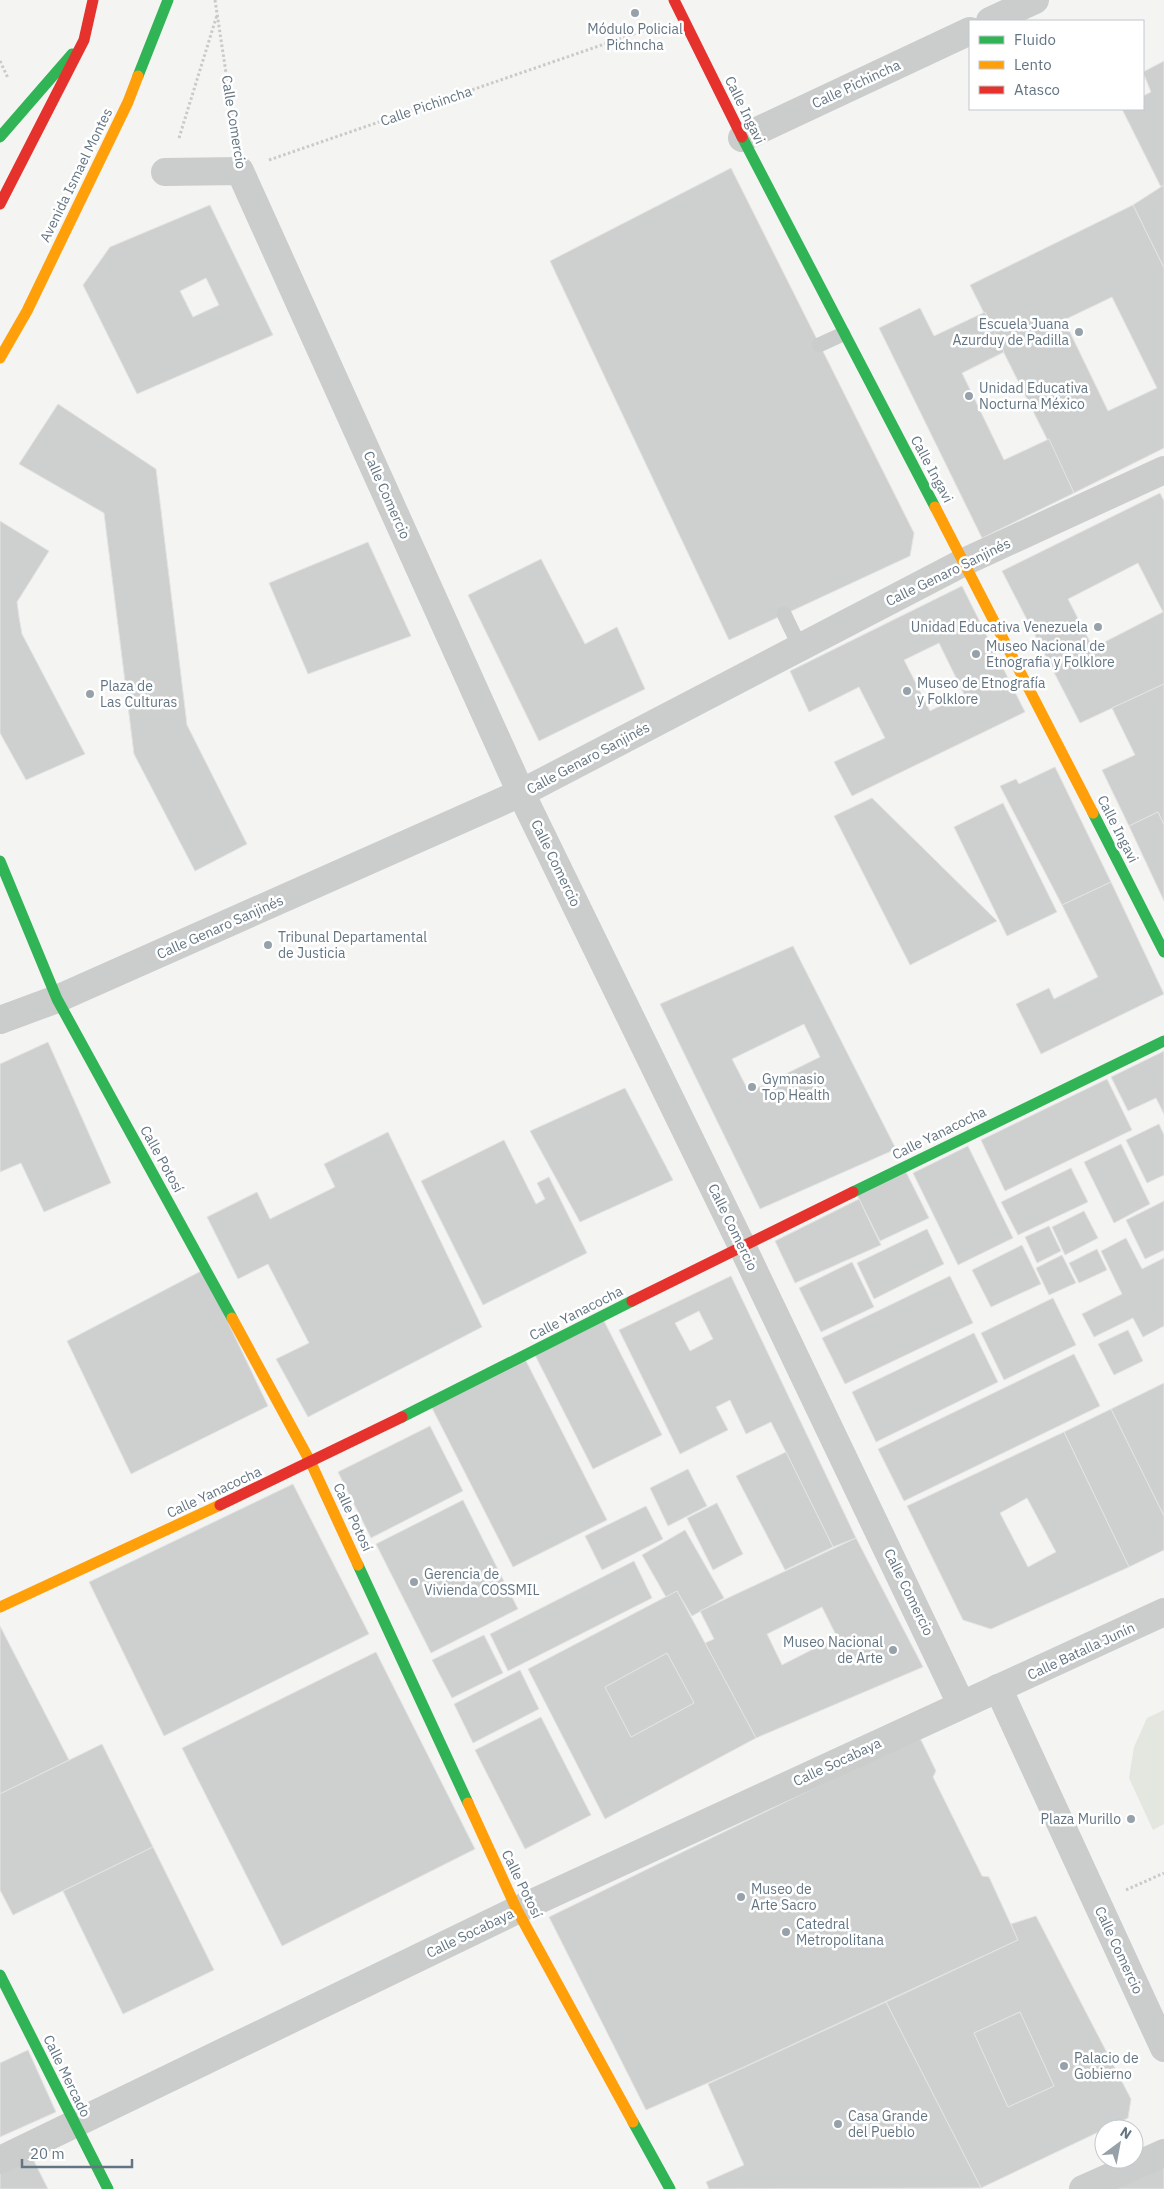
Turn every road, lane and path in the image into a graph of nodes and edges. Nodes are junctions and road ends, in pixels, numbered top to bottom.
1 (93, 0) edge
2 (168, 0) edge
3 (215, 0) edge
4 (674, 0) edge
5 (1035, 0) edge
6 (218, 12) junction
7 (682, 18) junction
8 (992, 20) edge
9 (969, 30) edge
10 (84, 40) junction
11 (0, 137) edge
12 (742, 138) junction
13 (240, 171) junction
14 (170, 172) joint
15 (0, 204) edge
16 (843, 334) junction
17 (819, 345) dead end
18 (0, 358) edge
19 (1164, 470) edge
20 (964, 562) junction
21 (784, 614) dead end
22 (800, 647) junction
23 (521, 793) junction
24 (0, 861) edge
25 (1164, 952) edge
26 (57, 999) junction
27 (0, 1020) edge
28 (1164, 1041) edge
29 (742, 1246) junction
30 (312, 1463) junction
31 (0, 1607) edge
32 (1164, 1612) edge
33 (998, 1688) junction
34 (961, 1704) junction
35 (1164, 1873) edge
36 (1149, 1880) dead end
37 (517, 1910) junction
38 (0, 1975) edge
39 (1164, 2048) edge
40 (74, 2125) junction
41 (1164, 2153) edge
42 (0, 2160) edge
43 (108, 2189) edge
44 (670, 2189) edge
45 (1083, 2189) edge

1 - 10 street
2 - 18 street, Avenida Ismael Montes
3 - 6 path, Calle Comercio
4 - 7 street, Calle Ingavi
5 - 8 street
6 - 13 path, Calle Comercio
6 - 14 path
7 - 12 street, Calle Ingavi
7 - 13 path, Calle Pichincha
9 - 12 street, Calle Pichincha
10 - 11 street
10 - 15 street
12 - 16 street, Calle Ingavi
13 - 14 street
13 - 23 street, Calle Comercio
16 - 17 lane
16 - 20 street, Calle Ingavi
19 - 20 street, Calle Genaro Sanjinés
20 - 22 street, Calle Genaro Sanjinés
20 - 25 street, Calle Ingavi
21 - 22 lane
22 - 23 street, Calle Genaro Sanjinés
23 - 26 street, Calle Genaro Sanjinés
23 - 29 street, Calle Comercio
24 - 26 street, Calle Potosí
26 - 27 street, Calle Genaro Sanjinés
26 - 30 street, Calle Potosí
28 - 29 street, Calle Yanacocha
29 - 30 street, Calle Yanacocha
29 - 34 street, Calle Comercio
30 - 31 street, Calle Yanacocha
30 - 37 street, Calle Potosí
32 - 33 street, Calle Batalla Junín
33 - 34 street, Calle Socabaya
33 - 39 street, Calle Comercio
34 - 37 street, Calle Socabaya
35 - 36 path
37 - 40 street, Calle Socabaya
37 - 44 street, Calle Potosí
38 - 40 street, Calle Mercado
40 - 42 street, Calle Socabaya
40 - 43 street, Calle Mercado
41 - 45 street

